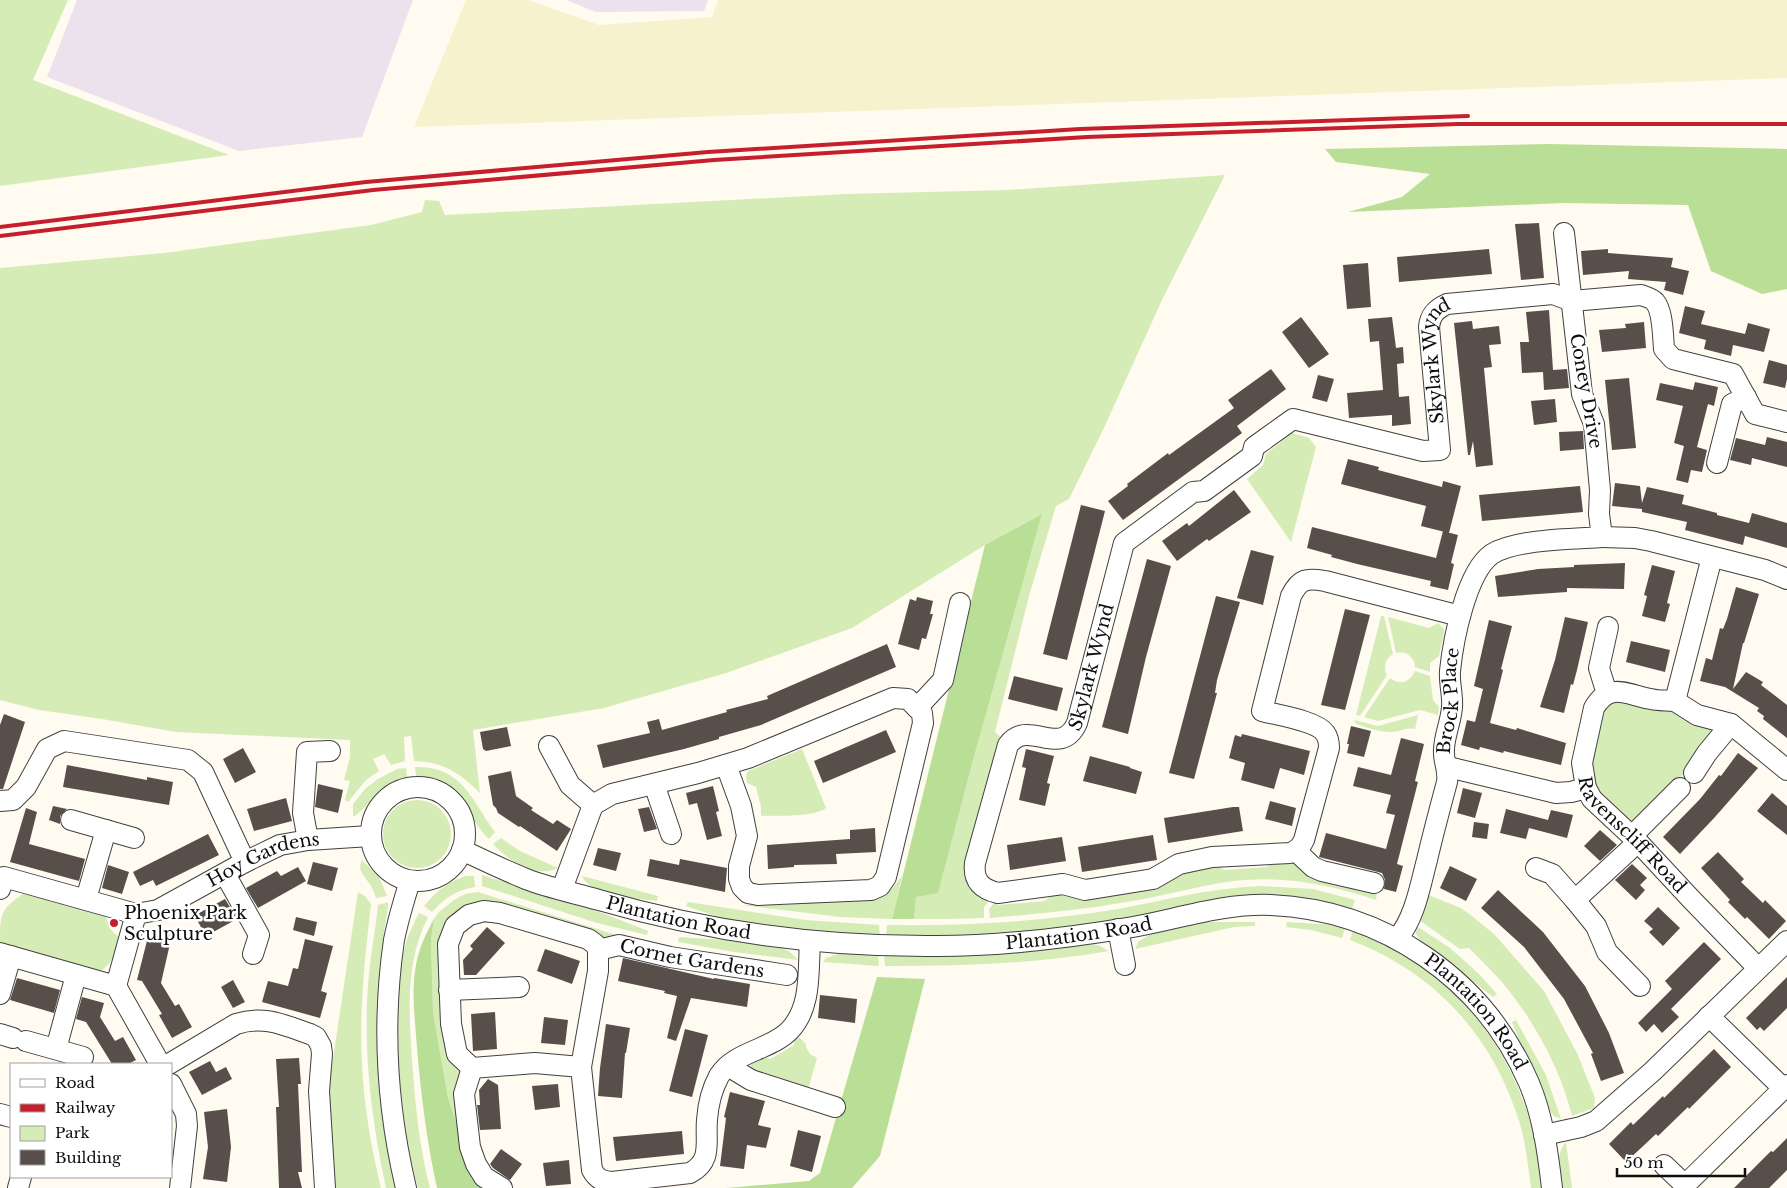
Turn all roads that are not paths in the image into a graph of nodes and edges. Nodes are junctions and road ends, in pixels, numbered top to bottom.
1 (1564, 233) dead end
2 (1572, 301) junction
3 (1746, 398) junction
4 (1787, 422) edge
5 (1717, 463) dead end
6 (1602, 537) junction
7 (1712, 557) junction
8 (1787, 579) edge
9 (960, 603) dead end
10 (1460, 616) junction
11 (1608, 627) dead end
12 (1607, 694) junction
13 (1675, 700) junction
14 (917, 708) junction
15 (1730, 724) junction
16 (549, 746) dead end
17 (330, 751) dead end
18 (726, 765) junction
19 (1448, 768) junction
20 (1787, 770) edge
21 (1694, 773) dead end
22 (654, 784) junction
23 (1586, 788) junction
24 (1680, 788) dead end
25 (0, 801) edge
26 (593, 805) junction
27 (71, 820) dead end
28 (106, 830) junction
29 (671, 834) dead end
30 (370, 836) junction
31 (134, 838) dead end
32 (1635, 839) junction
33 (308, 840) junction
34 (462, 850) junction
35 (1296, 851) junction
36 (244, 862) junction
37 (1536, 868) dead end
38 (225, 874) junction
39 (410, 881) junction
40 (1374, 883) dead end
41 (0, 889) edge
42 (562, 890) junction
43 (86, 899) junction
44 (1575, 900) junction
45 (136, 914) junction
46 (1118, 929) junction
47 (1397, 939) junction
48 (810, 941) junction
49 (1787, 941) edge
50 (598, 950) junction
51 (5, 954) edge
52 (253, 954) dead end
53 (1125, 965) dead end
54 (1758, 968) junction
55 (76, 975) junction
56 (787, 975) dead end
57 (116, 986) junction
58 (1640, 986) dead end
59 (518, 987) dead end
60 (449, 990) junction
61 (0, 994) edge
62 (1709, 1016) junction
63 (13, 1038) edge
64 (56, 1049) junction
65 (83, 1057) dead end
66 (159, 1063) edge
67 (171, 1063) edge
68 (728, 1066) junction
69 (581, 1067) junction
70 (472, 1068) junction
71 (172, 1086) edge
72 (1785, 1087) edge
73 (834, 1107) dead end
74 (1544, 1135) junction
75 (1664, 1165) dead end
76 (178, 1176) edge
77 (590, 1182) edge
78 (1684, 1187) edge
79 (325, 1188) edge
80 (406, 1188) edge
81 (502, 1188) edge
82 (1552, 1188) edge

1 - 2 street, Coney Drive
2 - 3 street
2 - 6 street, Coney Drive
2 - 35 street, Skylark Wynd
3 - 4 street
3 - 5 street
6 - 7 street
6 - 10 street, Brock Place
7 - 8 street
7 - 13 street
9 - 14 street
10 - 19 street, Brock Place
10 - 35 street
11 - 12 street
12 - 13 street
12 - 23 street, Ravenscliff Road
13 - 15 street
14 - 18 street
14 - 18 street
15 - 20 street
15 - 21 street
16 - 26 street
17 - 33 street
18 - 22 street
19 - 23 street
19 - 47 street, Brock Place
22 - 26 street
22 - 29 street
23 - 32 street, Ravenscliff Road
24 - 32 street
25 - 36 street
26 - 42 street
27 - 28 street
28 - 31 street
28 - 43 street
30 - 33 street, Hoy Gardens
30 - 34 street
30 - 39 street
32 - 44 street
32 - 54 street, Ravenscliff Road
33 - 36 street, Hoy Gardens
34 - 39 street
34 - 42 street, Plantation Road
35 - 40 street
36 - 38 street, Hoy Gardens
37 - 44 street
38 - 45 street, Hoy Gardens
38 - 52 street
39 - 80 street
41 - 43 street, Hoy Gardens
42 - 48 street, Plantation Road
43 - 45 street, Hoy Gardens
44 - 58 street
45 - 57 street
46 - 47 street, Plantation Road
46 - 48 street, Plantation Road
46 - 53 street
47 - 74 street, Plantation Road
48 - 68 street
49 - 54 street
50 - 56 street, Cornet Gardens
50 - 60 street
50 - 69 street
51 - 55 street
51 - 61 street
54 - 62 street
55 - 57 street
55 - 64 street
57 - 66 street
59 - 60 street
60 - 70 street
62 - 72 street
62 - 74 street
63 - 64 street
64 - 65 street
67 - 79 street
68 - 73 street
68 - 77 street
69 - 70 street
69 - 77 street
70 - 81 street
71 - 76 street
72 - 78 street
74 - 82 street, Plantation Road
75 - 78 street

